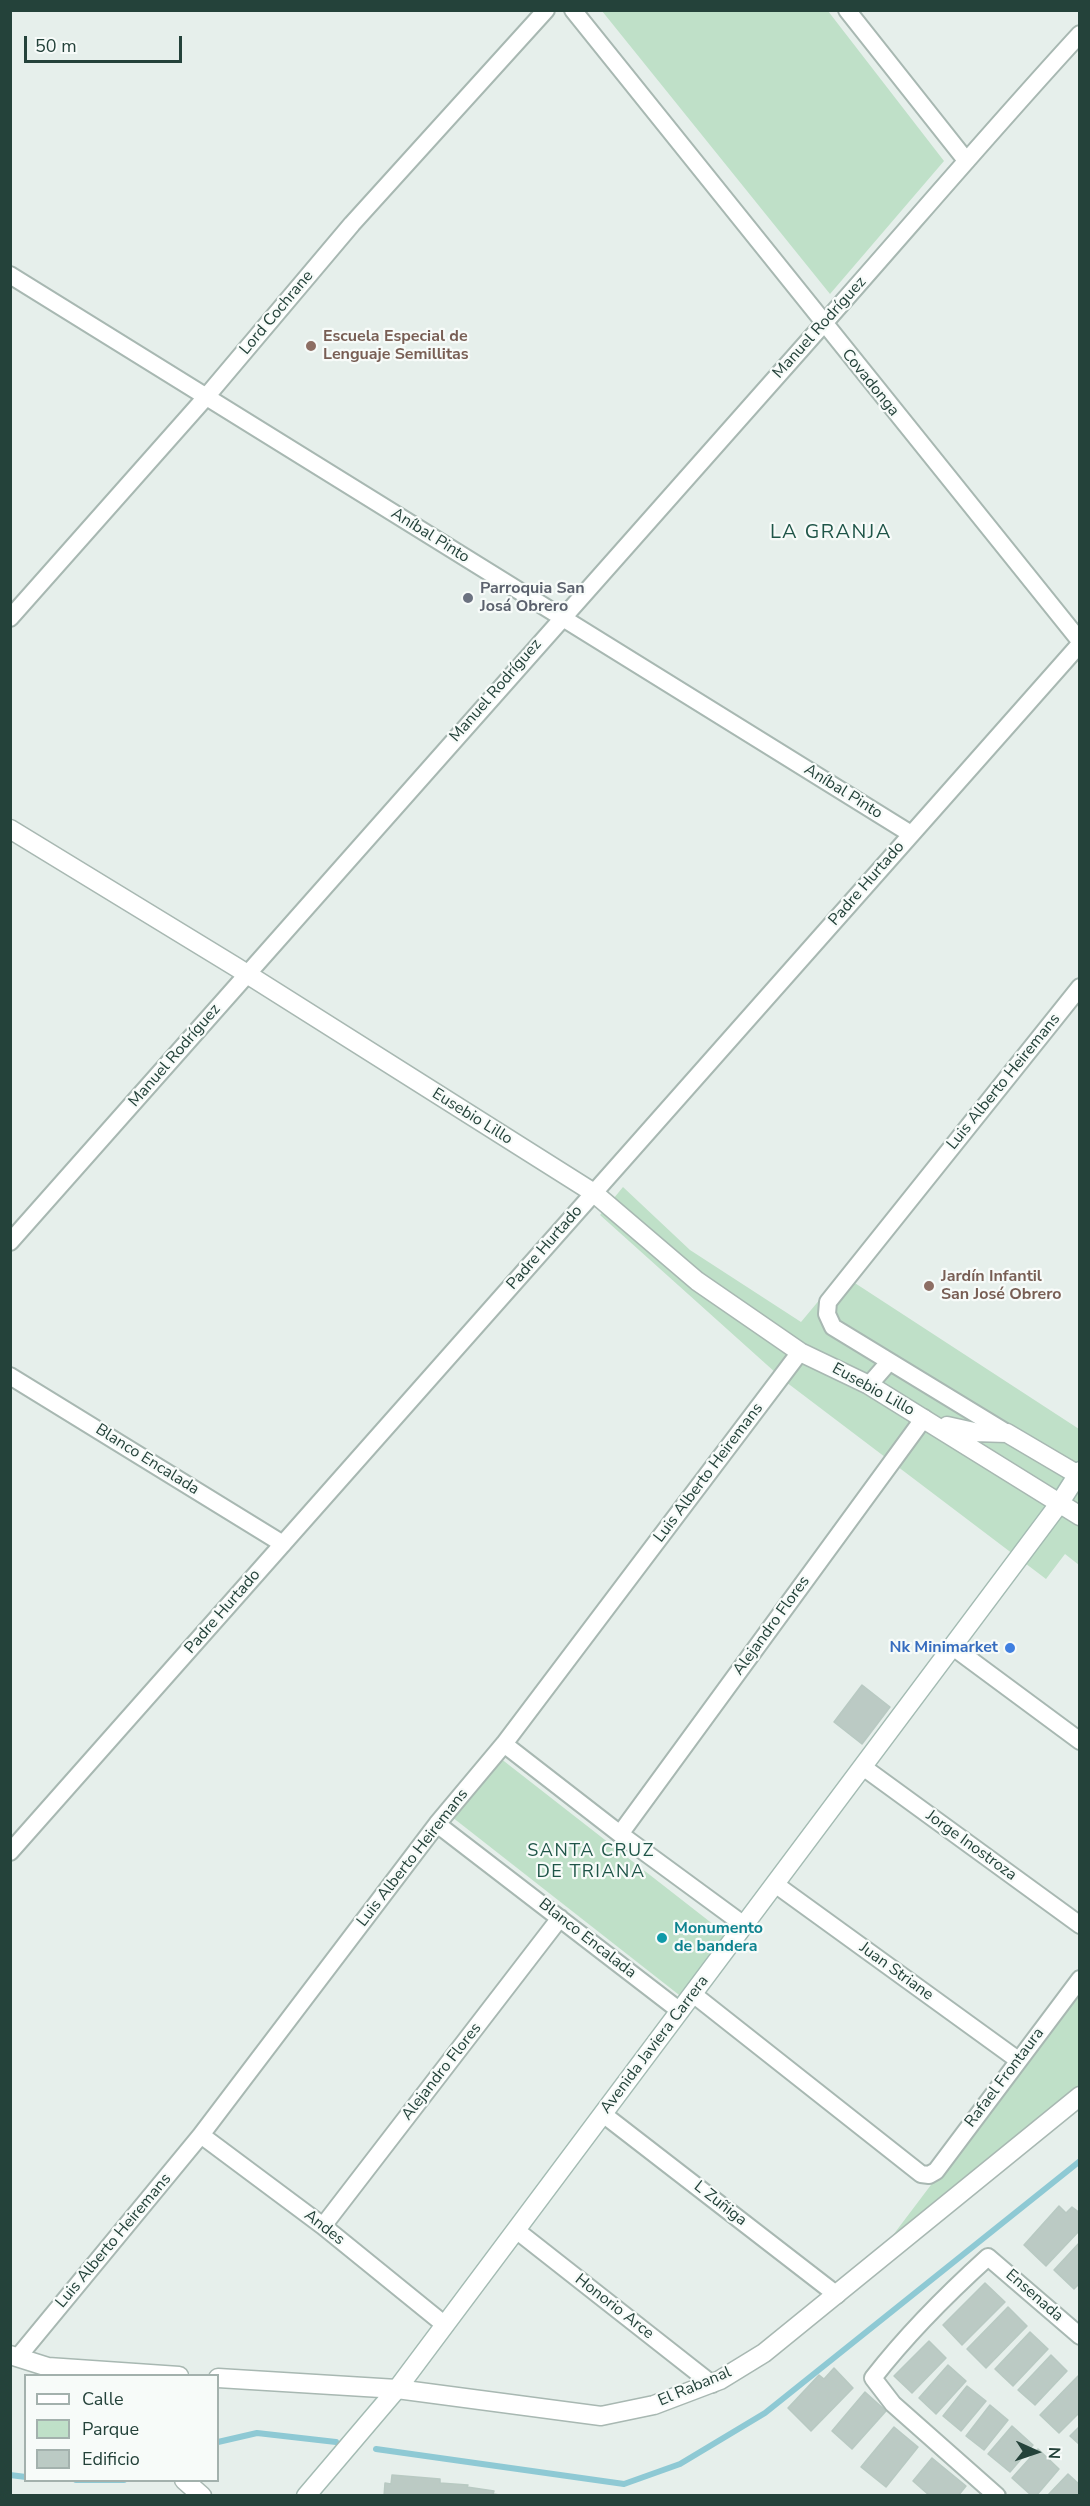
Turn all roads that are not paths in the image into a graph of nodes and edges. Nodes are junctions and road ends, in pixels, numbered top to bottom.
1 (546, 10) edge
2 (573, 10) edge
3 (847, 10) edge
4 (1080, 34) edge
5 (965, 159) junction
6 (10, 275) edge
7 (823, 325) junction
8 (206, 397) junction
9 (562, 617) junction
10 (10, 618) edge
11 (1080, 642) edge
12 (10, 828) edge
13 (911, 834) junction
14 (247, 974) junction
15 (1080, 987) edge
16 (594, 1193) junction
17 (10, 1242) edge
18 (800, 1352) junction
19 (889, 1362) junction
20 (10, 1376) edge
21 (869, 1385) junction
22 (924, 1418) junction
23 (1006, 1433) junction
24 (1079, 1474) edge
25 (1059, 1504) junction
26 (1080, 1516) edge
27 (283, 1544) junction
28 (952, 1647) junction
29 (1080, 1741) edge
30 (504, 1743) junction
31 (863, 1767) junction
32 (437, 1824) junction
33 (620, 1834) junction
34 (10, 1852) edge
35 (775, 1884) junction
36 (560, 1918) junction
37 (744, 1924) junction
38 (1080, 1925) edge
39 (1080, 1979) edge
40 (693, 1994) junction
41 (680, 2011) junction
42 (1018, 2060) junction
43 (1080, 2097) edge
44 (603, 2114) junction
45 (201, 2136) junction
46 (323, 2226) junction
47 (516, 2230) junction
48 (837, 2295) junction
49 (445, 2325) junction
50 (1080, 2336) edge
51 (14, 2356) edge
52 (53, 2372) edge
53 (116, 2374) edge
54 (219, 2378) edge
55 (711, 2384) junction
56 (397, 2389) junction
57 (185, 2482) edge
58 (202, 2496) edge
59 (306, 2496) edge
60 (997, 2496) edge

1 - 8 street, Lord Cochrane
2 - 7 street, Covadonga
3 - 5 street
4 - 5 street, Manuel Rodríguez
5 - 7 street, Manuel Rodríguez
6 - 8 street, Aníbal Pinto
7 - 9 street, Manuel Rodríguez
7 - 11 street, Covadonga
8 - 9 street, Aníbal Pinto
8 - 10 street, Lord Cochrane
9 - 13 street, Aníbal Pinto
9 - 14 street, Manuel Rodríguez
11 - 13 street, Padre Hurtado
12 - 14 street, Eusebio Lillo
13 - 16 street, Padre Hurtado
14 - 16 street, Eusebio Lillo
14 - 17 street, Manuel Rodríguez
15 - 19 street, Luis Alberto Heiremans
16 - 18 street, Eusebio Lillo
16 - 27 street, Padre Hurtado
18 - 21 street, Eusebio Lillo
18 - 30 street, Luis Alberto Heiremans
19 - 21 street
19 - 23 street, Eusebio Lillo
20 - 27 street, Blanco Encalada
21 - 22 street, Eusebio Lillo
22 - 23 street, Eusebio Lillo
22 - 25 street, Eusebio Lillo
22 - 33 street, Alejandro Flores
23 - 24 street, Eusebio Lillo
24 - 25 street, Avenida Javiera Carrera
25 - 26 street, Eusebio Lillo
25 - 28 street, Avenida Javiera Carrera
27 - 34 street, Padre Hurtado
28 - 29 street
28 - 31 street, Avenida Javiera Carrera
30 - 32 street, Luis Alberto Heiremans
30 - 33 street
31 - 35 street, Avenida Javiera Carrera
31 - 38 street, Jorge Inostroza
32 - 36 street, Blanco Encalada
32 - 45 street, Luis Alberto Heiremans
33 - 37 street
35 - 37 street, Avenida Javiera Carrera
35 - 42 street, Juan Striane
36 - 41 street, Blanco Encalada
36 - 46 street, Alejandro Flores
37 - 40 street, Avenida Javiera Carrera
39 - 42 street, Rafael Frontaura
40 - 41 street, Avenida Javiera Carrera
40 - 42 street, Rafael Frontaura
41 - 44 street, Avenida Javiera Carrera
43 - 48 street, El Rabanal
44 - 47 street, Avenida Javiera Carrera
44 - 48 street, L Zuñiga
45 - 46 street, Andes
45 - 51 street, Luis Alberto Heiremans
46 - 49 street, Andes
47 - 49 street, Avenida Javiera Carrera
47 - 55 street, Honorio Arce
48 - 55 street, El Rabanal
49 - 56 street, Avenida Javiera Carrera
50 - 60 street, Ensenada
51 - 52 street
52 - 53 street
54 - 56 street, El Rabanal
55 - 56 street, El Rabanal
56 - 59 street, Avenida Javiera Carrera
57 - 58 street

